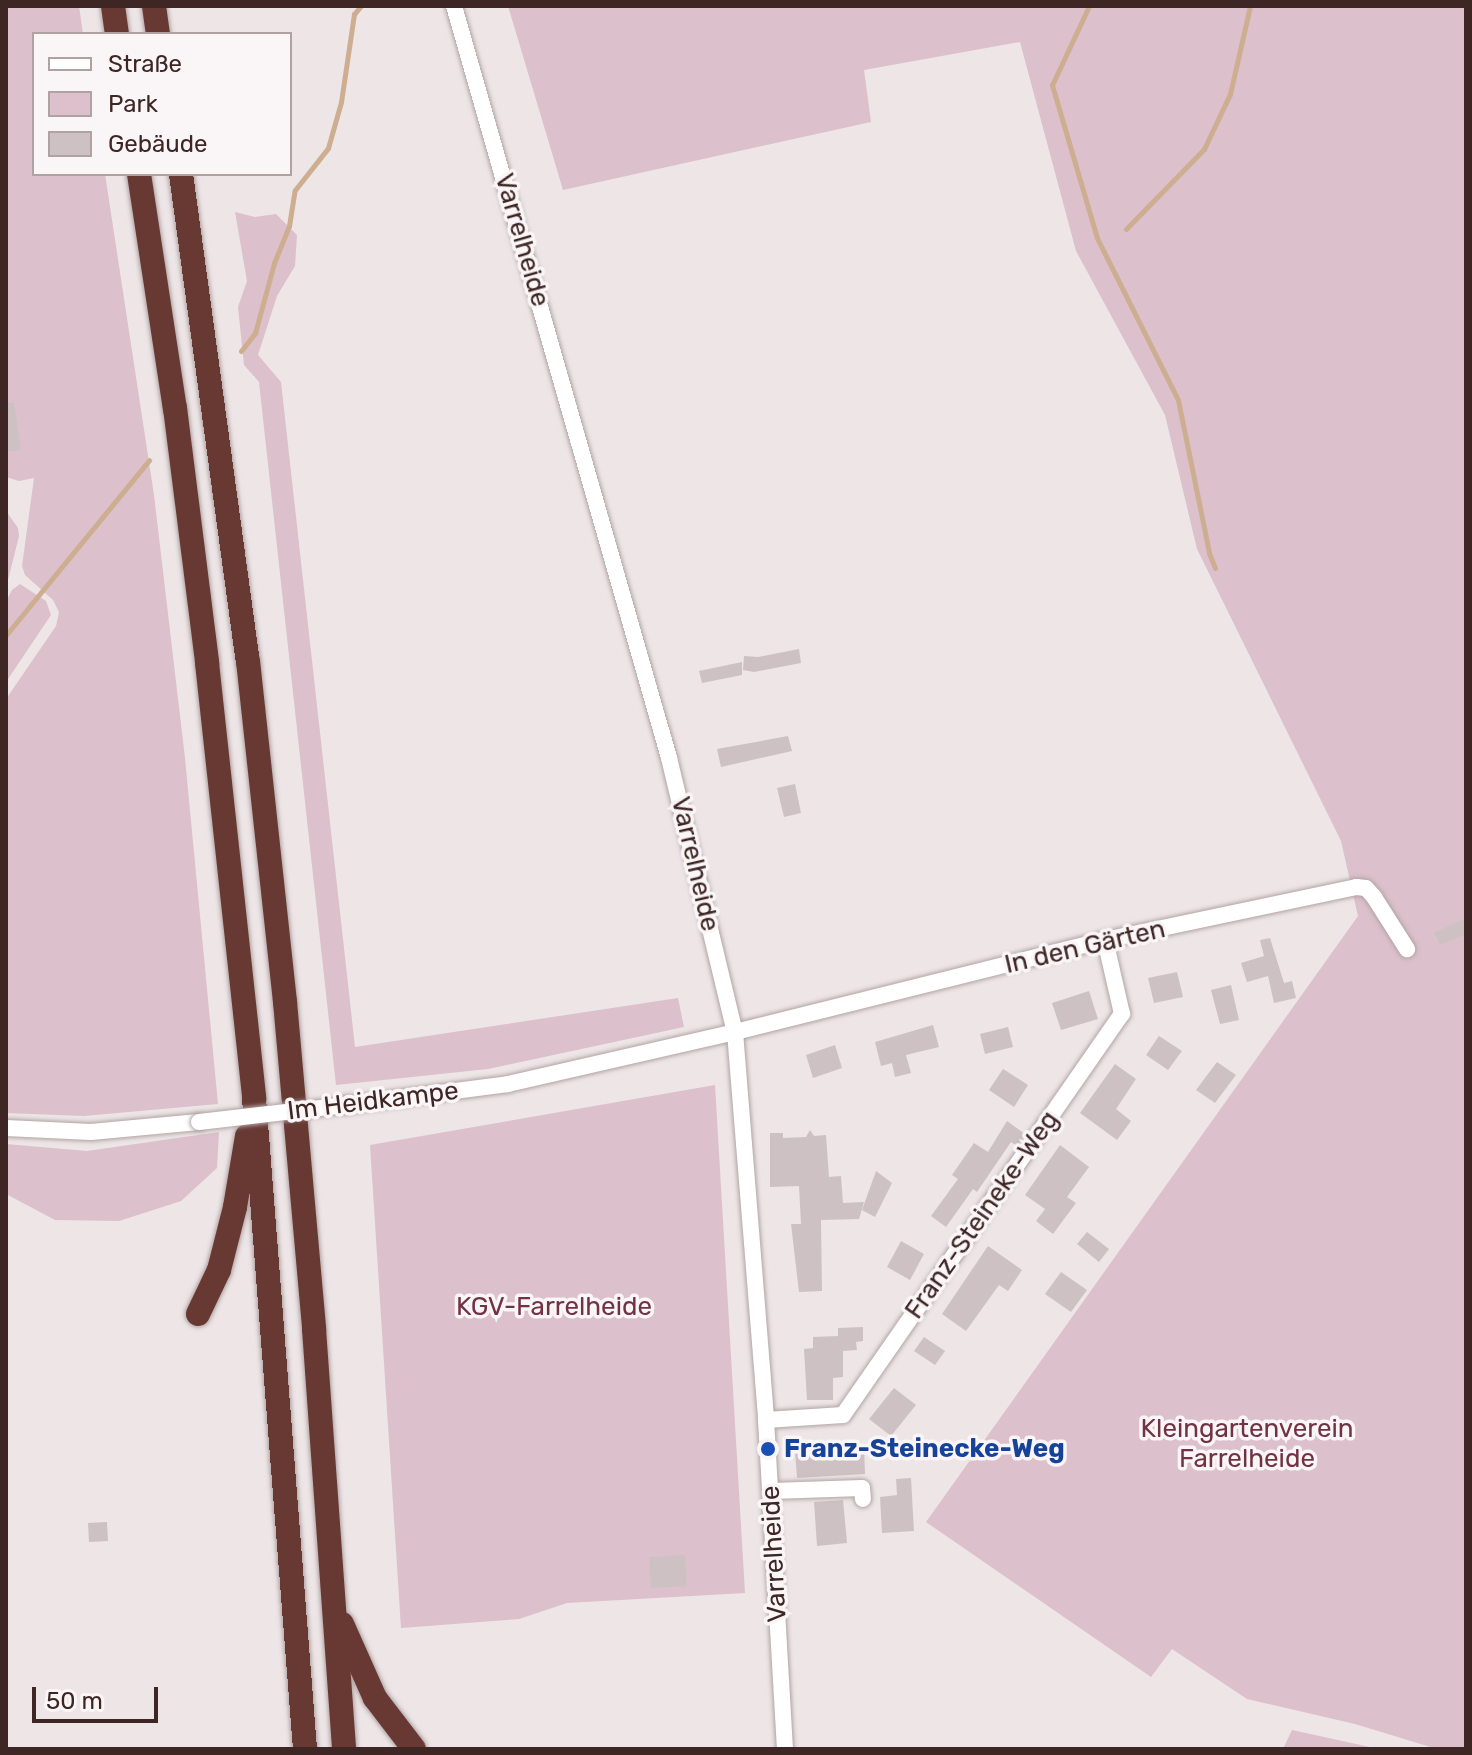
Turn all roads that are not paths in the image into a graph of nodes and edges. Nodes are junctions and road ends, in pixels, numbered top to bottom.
1 (113, 6) edge
2 (154, 6) edge
3 (454, 6) edge
4 (117, 32) edge
5 (158, 32) edge
6 (139, 176) edge
7 (181, 176) edge
8 (1105, 940) junction
9 (1407, 949) dead end
10 (735, 1032) junction
11 (254, 1098) junction
12 (6, 1128) edge
13 (198, 1314) dead end
14 (766, 1420) junction
15 (771, 1491) junction
16 (863, 1499) dead end
17 (334, 1606) junction
18 (305, 1749) edge
19 (344, 1749) edge
20 (414, 1749) edge
21 (785, 1749) edge

1 - 4 highway
2 - 5 highway
3 - 10 street, Varrelheide
6 - 11 highway
7 - 17 highway
8 - 9 street, In den Gärten
8 - 10 street, In den Gärten
8 - 14 street, Franz-Steineke-Weg
10 - 12 street, Im Heidkampe, bridge
10 - 14 street, Varrelheide
11 - 13 highway
11 - 18 highway
14 - 15 street, Varrelheide
15 - 16 street
15 - 21 street, Varrelheide
17 - 19 highway
17 - 20 highway

